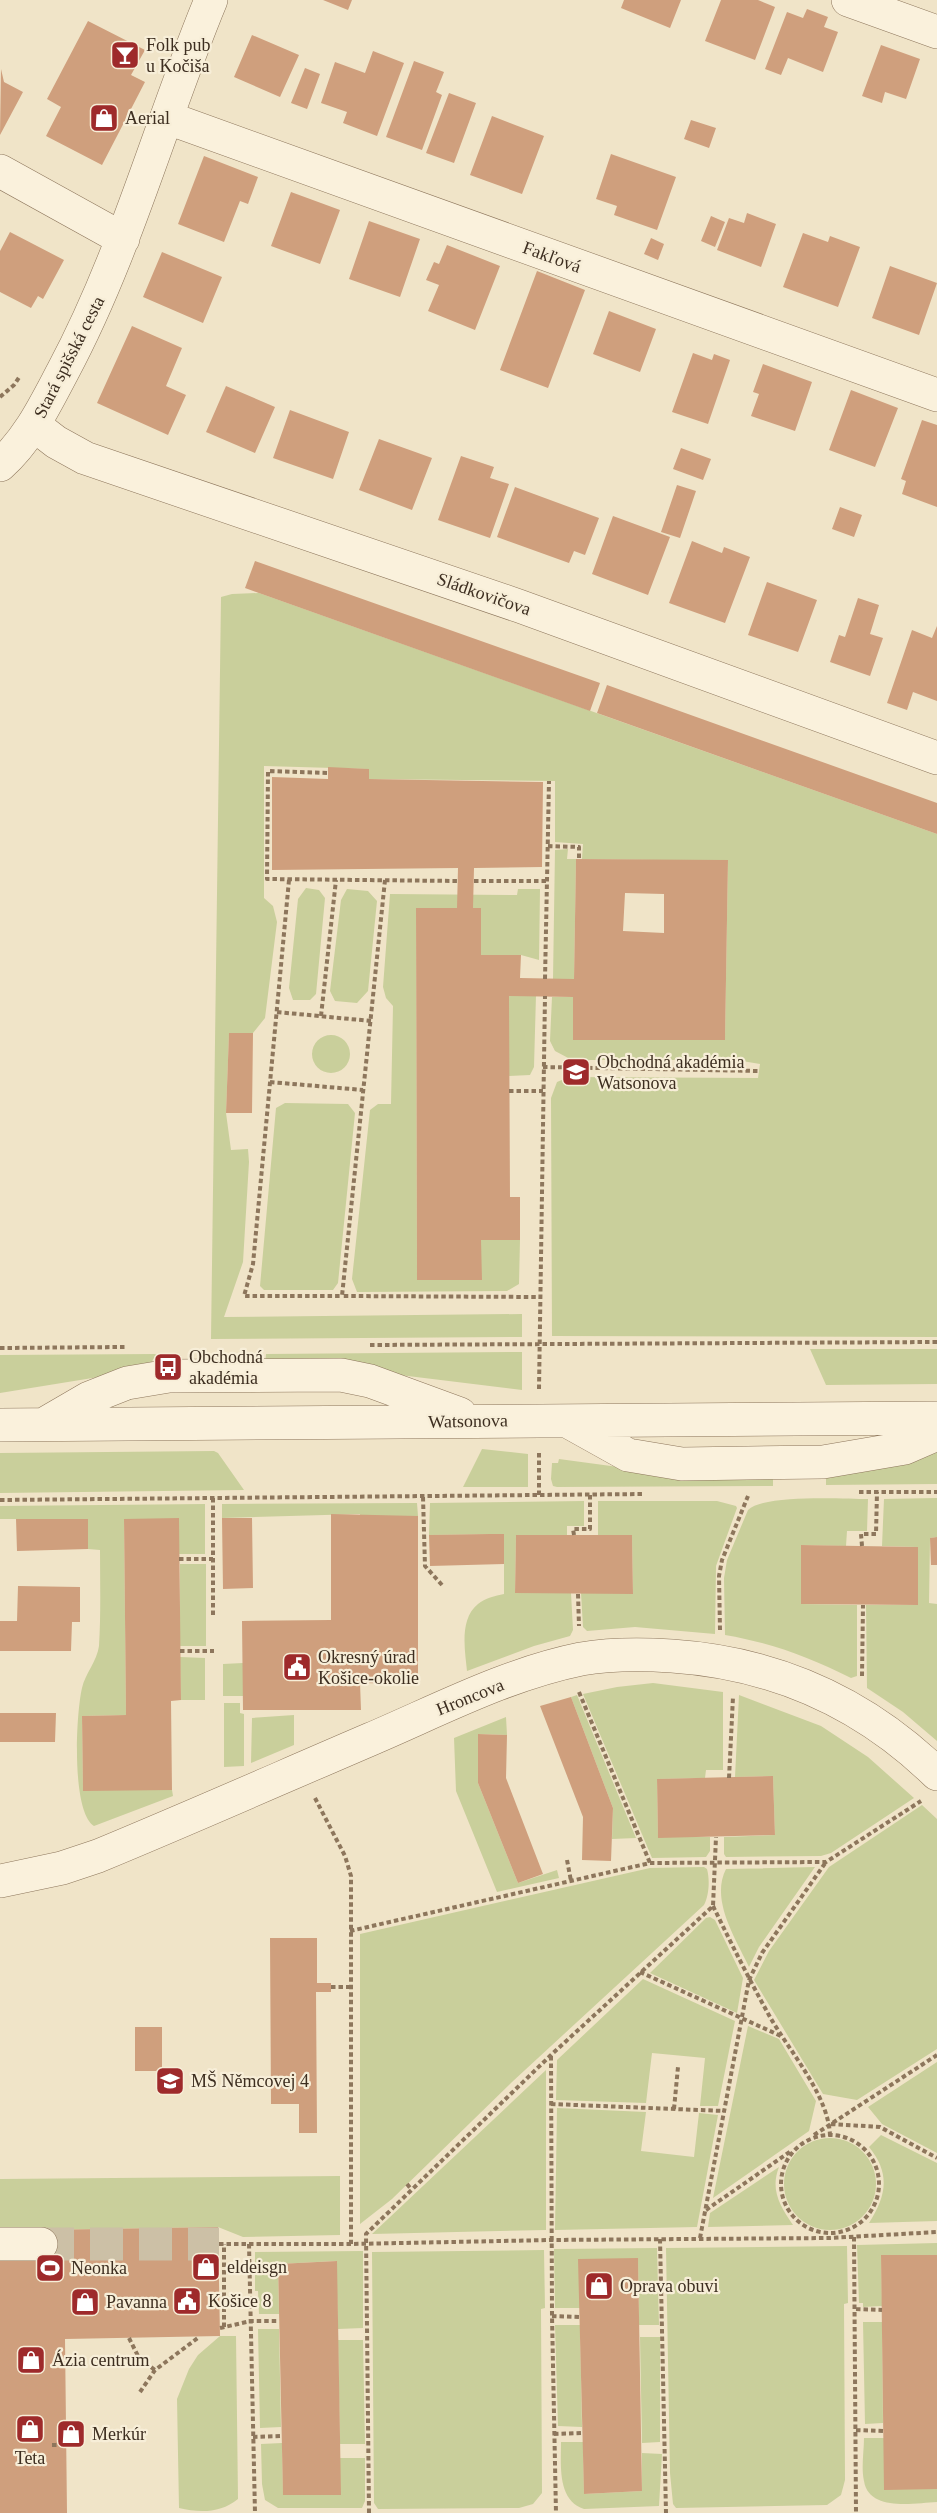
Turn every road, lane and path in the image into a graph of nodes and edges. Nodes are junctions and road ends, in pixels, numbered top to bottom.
1 (211, 0) edge
2 (848, 0) edge
3 (937, 32) edge
4 (168, 118) junction
5 (0, 171) edge
6 (123, 240) junction
7 (937, 395) edge
8 (34, 425) junction
9 (0, 465) edge
10 (937, 758) edge
11 (327, 773) dead end
12 (549, 781) dead end
13 (548, 846) junction
14 (579, 859) dead end
15 (289, 880) junction
16 (336, 880) junction
17 (385, 880) junction
18 (458, 881) dead end
19 (474, 881) dead end
20 (547, 881) junction
21 (545, 979) dead end
22 (545, 996) dead end
23 (277, 1012) junction
24 (321, 1016) junction
25 (370, 1021) junction
26 (543, 1067) junction
27 (759, 1071) dead end
28 (270, 1082) junction
29 (363, 1090) junction
30 (509, 1091) dead end
31 (543, 1091) junction
32 (342, 1296) junction
33 (540, 1297) junction
34 (540, 1314) dead end
35 (937, 1342) edge
36 (369, 1345) dead end
37 (135, 1347) dead end
38 (0, 1348) edge
39 (937, 1418) edge
40 (566, 1420) junction
41 (476, 1421) junction
42 (44, 1424) junction
43 (0, 1425) edge
44 (937, 1434) edge
45 (739, 1492) dead end
46 (856, 1492) dead end
47 (877, 1492) junction
48 (937, 1492) edge
49 (590, 1494) junction
50 (649, 1494) dead end
51 (423, 1497) junction
52 (213, 1498) junction
53 (0, 1500) edge
54 (574, 1534) dead end
55 (861, 1546) dead end
56 (179, 1559) dead end
57 (213, 1559) junction
58 (442, 1585) dead end
59 (863, 1605) dead end
60 (213, 1616) dead end
61 (214, 1651) dead end
62 (180, 1652) dead end
63 (567, 1663) junction
64 (728, 1663) junction
65 (854, 1710) junction
66 (297, 1770) junction
67 (729, 1778) dead end
68 (932, 1785) edge
69 (716, 1837) dead end
70 (567, 1860) dead end
71 (826, 1862) junction
72 (650, 1863) junction
73 (716, 1863) junction
74 (0, 1881) edge
75 (571, 1881) junction
76 (713, 1906) junction
77 (350, 1931) junction
78 (639, 1972) junction
79 (749, 1980) junction
80 (331, 1987) dead end
81 (351, 1987) junction
82 (742, 2019) junction
83 (781, 2036) junction
84 (550, 2055) junction
85 (937, 2055) edge
86 (678, 2067) dead end
87 (552, 2104) junction
88 (674, 2109) junction
89 (724, 2111) junction
90 (830, 2124) junction
91 (830, 2136) junction
92 (804, 2142) junction
93 (799, 2146) junction
94 (937, 2158) edge
95 (407, 2184) dead end
96 (411, 2188) junction
97 (705, 2210) junction
98 (937, 2232) edge
99 (830, 2234) junction
100 (854, 2237) junction
101 (700, 2238) junction
102 (660, 2239) junction
103 (551, 2240) junction
104 (0, 2244) edge
105 (41, 2244) tunnel mouth
106 (249, 2244) junction
107 (351, 2244) junction
108 (367, 2244) junction
109 (855, 2309) junction
110 (882, 2310) dead end
111 (552, 2316) junction
112 (579, 2317) dead end
113 (251, 2321) junction
114 (279, 2321) dead end
115 (199, 2337) dead end
116 (129, 2338) dead end
117 (155, 2370) junction
118 (141, 2392) dead end
119 (856, 2430) junction
120 (884, 2431) dead end
121 (582, 2433) dead end
122 (554, 2434) junction
123 (282, 2436) dead end
124 (253, 2437) junction
125 (52, 2445) dead end
126 (59, 2445) dead end
127 (255, 2513) edge
128 (369, 2513) edge
129 (556, 2513) edge
130 (666, 2513) edge
131 (856, 2513) edge

1 - 4 street, Stará spišská cesta
2 - 3 street
4 - 6 street, Stará spišská cesta
4 - 7 street, Fakľová
5 - 6 street
6 - 8 street, Stará spišská cesta
8 - 9 street, Stará spišská cesta
8 - 10 street, Sládkovičova
11 - 15 path
12 - 13 path
13 - 14 path
13 - 20 path
15 - 16 path
15 - 23 path
16 - 17 path
16 - 24 path
17 - 18 path
17 - 25 path
19 - 20 path
20 - 21 path
22 - 26 path
23 - 24 path
23 - 28 path
24 - 25 path
25 - 29 path
26 - 27 path
26 - 31 path
28 - 29 path
28 - 32 path
29 - 32 path
30 - 31 path
31 - 33 path
32 - 33 path
33 - 34 path
35 - 36 path
37 - 38 path
39 - 40 street, Watsonova
40 - 41 street, Watsonova
40 - 44 street
41 - 42 street, Watsonova
41 - 42 street
42 - 43 street, Watsonova
45 - 64 path
46 - 47 path
47 - 48 path
47 - 55 path
49 - 50 path
49 - 51 path
49 - 54 path
51 - 52 path
51 - 58 path
52 - 53 path
52 - 57 path
56 - 57 path
57 - 60 path
59 - 65 path
61 - 62 path
63 - 64 street, Hroncova
63 - 66 street, Hroncova
63 - 72 path
64 - 65 street, Hroncova
64 - 67 path
65 - 68 street, Hroncova
66 - 74 street, Hroncova
66 - 77 path
68 - 71 path
69 - 73 path
70 - 75 path
71 - 73 path
71 - 79 path
72 - 73 path
72 - 75 path
73 - 76 path
75 - 77 path
76 - 78 path
76 - 79 path
77 - 81 path
78 - 82 path
78 - 84 path
79 - 82 path
79 - 83 path
80 - 81 path
81 - 107 path
82 - 83 path
82 - 89 path
83 - 90 path
84 - 87 path
84 - 96 path
85 - 90 path
86 - 88 path
87 - 88 path
87 - 103 path
88 - 89 path
89 - 97 path
90 - 91 path
90 - 92 path
90 - 94 path
91 - 92 path
91 - 99 path
92 - 93 path
93 - 97 path
93 - 99 path
95 - 96 path
96 - 108 path
97 - 101 path
98 - 100 path
99 - 100 path
99 - 101 path
100 - 109 path
101 - 102 path
102 - 103 path
102 - 130 path
103 - 108 path
103 - 111 path
104 - 105 street
106 - 107 path
106 - 113 path
106 - 113 path
107 - 108 path
108 - 128 path
109 - 110 path
109 - 119 path
111 - 112 path
111 - 122 path
113 - 114 path
113 - 124 path
115 - 117 path
116 - 117 path
117 - 118 path
119 - 120 path
119 - 131 path
121 - 122 path
122 - 129 path
123 - 124 path
124 - 127 path
125 - 126 path

